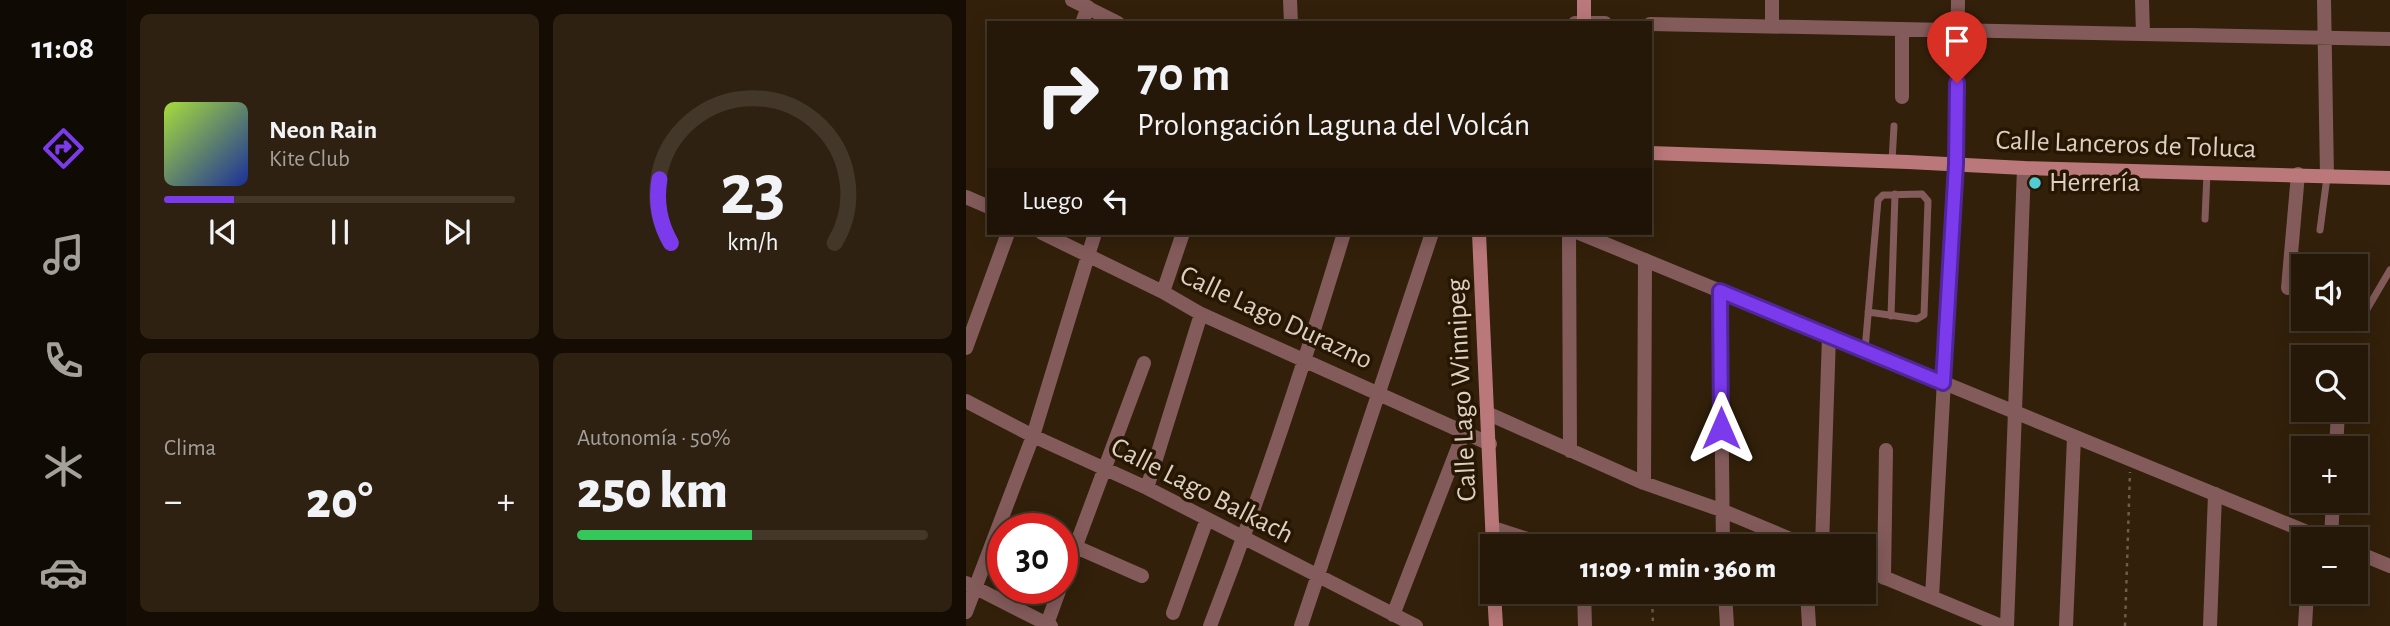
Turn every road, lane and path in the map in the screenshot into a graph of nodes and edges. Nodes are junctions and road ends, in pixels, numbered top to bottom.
1 (1073, 0) edge
2 (1290, 0) edge
3 (1584, 0) edge
4 (1772, 0) edge
5 (1958, 0) edge
6 (2142, 0) edge
7 (2324, 0) edge
8 (1088, 8) junction
9 (1084, 21) edge
10 (1114, 21) edge
11 (1291, 21) edge
12 (1584, 21) edge
13 (1652, 24) edge
14 (1772, 26) junction
15 (1902, 29) junction
16 (1958, 30) junction
17 (2143, 34) junction
18 (2324, 37) junction
19 (2390, 39) edge
20 (1902, 97) dead end
21 (1894, 126) dead end
22 (1652, 153) edge
23 (1892, 162) junction
24 (1956, 164) junction
25 (2024, 168) junction
26 (2207, 172) junction
27 (2298, 174) junction
28 (2327, 176) junction
29 (2390, 178) edge
30 (1895, 194) junction
31 (966, 197) edge
32 (987, 206) edge
33 (2205, 219) dead end
34 (2320, 230) dead end
35 (1007, 235) edge
36 (1046, 235) edge
37 (1095, 235) edge
38 (1183, 235) edge
39 (1343, 235) edge
40 (1431, 235) edge
41 (1479, 235) edge
42 (1569, 235) edge
43 (1584, 235) edge
44 (1088, 255) junction
45 (1645, 260) junction
46 (2390, 270) edge
47 (2288, 288) dead end
48 (1720, 291) junction
49 (1163, 292) junction
50 (2368, 308) edge
51 (1868, 312) junction
52 (1201, 314) junction
53 (1891, 316) junction
54 (1829, 336) junction
55 (966, 348) edge
56 (1865, 351) junction
57 (1306, 361) junction
58 (1144, 362) dead end
59 (1943, 383) junction
60 (1379, 392) junction
61 (966, 401) edge
62 (2015, 412) junction
63 (1489, 414) junction
64 (1464, 432) junction
65 (1033, 436) junction
66 (2074, 437) junction
67 (1490, 444) junction
68 (1886, 450) dead end
69 (1570, 451) junction
70 (2130, 460) junction
71 (1104, 468) junction
72 (1644, 483) junction
73 (1147, 488) junction
74 (2215, 494) junction
75 (1721, 510) junction
76 (1207, 519) junction
77 (2292, 527) edge
78 (1493, 528) junction
79 (1493, 534) edge
80 (1512, 534) edge
81 (1722, 534) edge
82 (1777, 534) edge
83 (1822, 534) edge
84 (1244, 538) junction
85 (1078, 541) edge
86 (1078, 548) edge
87 (2368, 557) edge
88 (2390, 566) edge
89 (1876, 574) edge
90 (1142, 576) dead end
91 (1317, 577) junction
92 (1884, 578) junction
93 (971, 586) edge
94 (1932, 597) junction
95 (1055, 604) edge
96 (1495, 604) edge
97 (1584, 604) edge
98 (1652, 604) edge
99 (1726, 604) edge
100 (1807, 604) edge
101 (2306, 604) edge
102 (966, 612) edge
103 (1173, 613) dead end
104 (1393, 615) junction
105 (1983, 622) edge
106 (1049, 625) edge
107 (1210, 626) edge
108 (1301, 626) edge
109 (1416, 626) edge
110 (1496, 626) edge
111 (1584, 626) edge
112 (1653, 626) edge
113 (1727, 626) edge
114 (1808, 626) edge
115 (2001, 626) edge
116 (2007, 626) edge
117 (2066, 626) edge
118 (2125, 626) edge
119 (2210, 626) edge
120 (2305, 626) edge

1 - 8 street
2 - 11 street
3 - 12 main road
4 - 14 street
5 - 16 street
6 - 17 street
7 - 18 street
8 - 9 street
8 - 10 street
13 - 14 street
14 - 15 street
15 - 16 street
15 - 20 street
16 - 17 street
16 - 24 street
17 - 18 street
18 - 19 street
18 - 28 street
21 - 23 lane
22 - 23 main road, Calle Lanceros de Toluca
23 - 24 main road, Calle Lanceros de Toluca
24 - 25 main road, Calle Lanceros de Toluca
24 - 59 street
25 - 26 main road, Calle Lanceros de Toluca
25 - 62 street
26 - 27 main road, Calle Lanceros de Toluca
26 - 33 lane
27 - 28 main road, Calle Lanceros de Toluca
27 - 47 street
28 - 29 main road, Calle Lanceros de Toluca
28 - 34 lane
30 - 51 lane
30 - 53 lane
30 - 53 lane
31 - 32 street
35 - 55 street
36 - 44 street, Calle Lago Durazno
37 - 44 street
38 - 49 street
39 - 57 street
40 - 60 street
41 - 63 main road, Calle Lago Winnipeg
42 - 69 street
43 - 45 street
44 - 49 street, Calle Lago Durazno
44 - 65 street
45 - 48 street
45 - 72 street
46 - 50 lane
48 - 54 street
48 - 75 street
49 - 52 street, Calle Lago Durazno
51 - 53 lane
51 - 56 lane
52 - 57 street, Calle Lago Durazno
52 - 73 street
54 - 56 street
54 - 83 street
56 - 59 street
57 - 60 street, Calle Lago Durazno
57 - 84 street
58 - 71 street
59 - 62 street
59 - 94 street
60 - 64 street, Calle Lago Durazno
60 - 91 street
61 - 65 street, Calle Lago Balkach
62 - 66 street
62 - 116 street
63 - 67 main road, Calle Lago Winnipeg
63 - 69 street
64 - 67 street, Calle Lago Durazno
64 - 104 street
65 - 71 street, Calle Lago Balkach
65 - 93 street
66 - 70 street
66 - 117 street
67 - 78 main road, Calle Lago Winnipeg
68 - 92 street
69 - 72 street
70 - 74 street
70 - 118 path
71 - 73 street, Calle Lago Balkach
71 - 85 street
72 - 75 street
73 - 76 street, Calle Lago Balkach
74 - 77 street
74 - 119 street
75 - 81 street
75 - 82 street
76 - 84 street, Calle Lago Balkach
76 - 103 street
78 - 79 main road, Calle Lago Winnipeg
78 - 80 street
84 - 91 street, Calle Lago Balkach
84 - 107 street
86 - 90 street
87 - 88 street
89 - 92 street
91 - 104 street, Calle Lago Balkach
91 - 108 street
92 - 94 street
93 - 102 street
93 - 106 street
94 - 105 street
95 - 106 street
96 - 110 main road
97 - 111 street
98 - 112 path
99 - 113 street
100 - 114 street
101 - 120 street
104 - 109 street, Calle Lago Balkach
105 - 115 street

